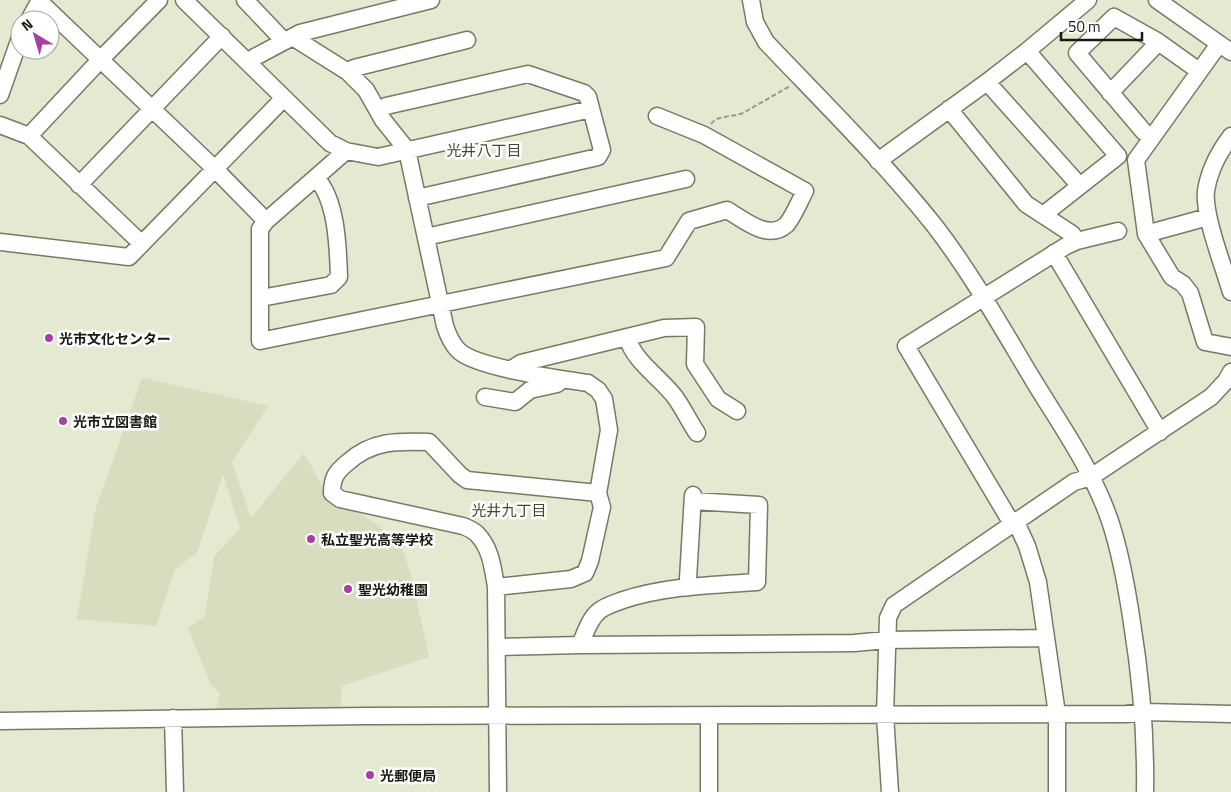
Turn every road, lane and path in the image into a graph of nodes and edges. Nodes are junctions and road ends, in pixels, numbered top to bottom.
1 (159, 0) edge
2 (184, 0) edge
3 (431, 0) edge
4 (751, 0) edge
5 (1088, 0) edge
6 (1158, 0) edge
7 (40, 1) edge
8 (250, 2) edge
9 (411, 2) edge
10 (222, 36) junction
11 (289, 39) junction
12 (467, 40) dead end
13 (1157, 42) junction
14 (1225, 48) edge
15 (1028, 51) junction
16 (101, 59) junction
17 (12, 60) edge
18 (249, 62) junction
19 (348, 72) junction
20 (1198, 72) junction
21 (800, 78) junction
22 (987, 82) junction
23 (1110, 93) junction
24 (0, 94) edge
25 (284, 98) junction
26 (151, 108) junction
27 (591, 109) junction
28 (949, 109) junction
29 (378, 111) junction
30 (657, 116) dead end
31 (0, 125) edge
32 (704, 135) junction
33 (29, 136) junction
34 (1231, 136) edge
35 (1152, 137) junction
36 (407, 150) junction
37 (346, 151) junction
38 (878, 161) junction
39 (215, 169) junction
40 (316, 178) junction
41 (686, 179) dead end
42 (79, 185) junction
43 (1080, 186) junction
44 (417, 198) junction
45 (1043, 215) junction
46 (1208, 217) junction
47 (266, 221) junction
48 (1118, 231) dead end
49 (1146, 234) junction
50 (426, 237) junction
51 (1078, 241) junction
52 (0, 242) edge
53 (142, 244) junction
54 (1054, 253) junction
55 (1231, 292) edge
56 (261, 298) junction
57 (983, 298) junction
58 (440, 305) junction
59 (627, 337) junction
60 (1231, 347) edge
61 (510, 370) junction
62 (1231, 372) edge
63 (561, 380) junction
64 (485, 398) dead end
65 (737, 411) dead end
66 (1160, 432) junction
67 (697, 433) dead end
68 (1091, 477) junction
69 (598, 493) junction
70 (1016, 522) junction
71 (690, 586) junction
72 (496, 587) junction
73 (1046, 638) junction
74 (887, 640) junction
75 (580, 645) junction
76 (497, 647) junction
77 (1144, 712) junction
78 (1057, 714) junction
79 (1231, 714) edge
80 (497, 716) junction
81 (709, 716) junction
82 (885, 716) junction
83 (173, 718) junction
84 (0, 720) edge
85 (175, 792) edge
86 (498, 792) edge
87 (709, 792) edge
88 (890, 792) edge
89 (1057, 792) edge
90 (1144, 792) edge

1 - 16 street
2 - 10 street
3 - 9 street
4 - 21 street
5 - 15 street
6 - 14 street
7 - 16 street
8 - 11 street
9 - 11 street
10 - 18 street
10 - 26 street
11 - 18 street
11 - 19 street
12 - 19 street
13 - 20 street
13 - 23 street
13 - 23 street
14 - 20 street
15 - 22 street
15 - 43 street
16 - 26 street
16 - 33 street
17 - 24 street
18 - 25 street
19 - 29 street
20 - 35 street
21 - 32 path
21 - 38 street
22 - 28 street
22 - 43 street
23 - 35 street
25 - 37 street
25 - 39 street
26 - 39 street
26 - 42 street
27 - 29 street
27 - 36 street
27 - 44 street
28 - 38 street
28 - 45 street
29 - 36 street
30 - 32 street
31 - 33 street
32 - 58 street
33 - 42 street
34 - 46 street
35 - 49 street
36 - 37 street
36 - 44 street
37 - 40 street
38 - 57 street
39 - 47 street
39 - 53 street
40 - 47 street
40 - 56 street
41 - 50 street
42 - 53 street
43 - 45 street
44 - 50 street
45 - 51 street
46 - 49 street
46 - 55 street
47 - 56 street
48 - 51 street
49 - 60 street
50 - 58 street
51 - 54 street
52 - 53 street
54 - 57 street
54 - 66 street
56 - 58 street
57 - 68 street
57 - 70 street
58 - 61 street
59 - 61 street
59 - 65 street
59 - 67 street
61 - 63 street
62 - 66 street
63 - 64 street
63 - 69 street
66 - 68 street
68 - 70 street
68 - 77 street
69 - 72 street
69 - 72 street
70 - 73 street
70 - 74 street
71 - 71 street
71 - 75 street
72 - 76 street
73 - 74 street
73 - 78 street
74 - 75 street
74 - 82 street
75 - 76 street
76 - 80 street
77 - 78 street
77 - 79 street
77 - 90 street
78 - 82 street
78 - 89 street
80 - 81 street
80 - 83 street
80 - 86 street
81 - 82 street
81 - 87 street
82 - 88 street
83 - 84 street
83 - 85 street

